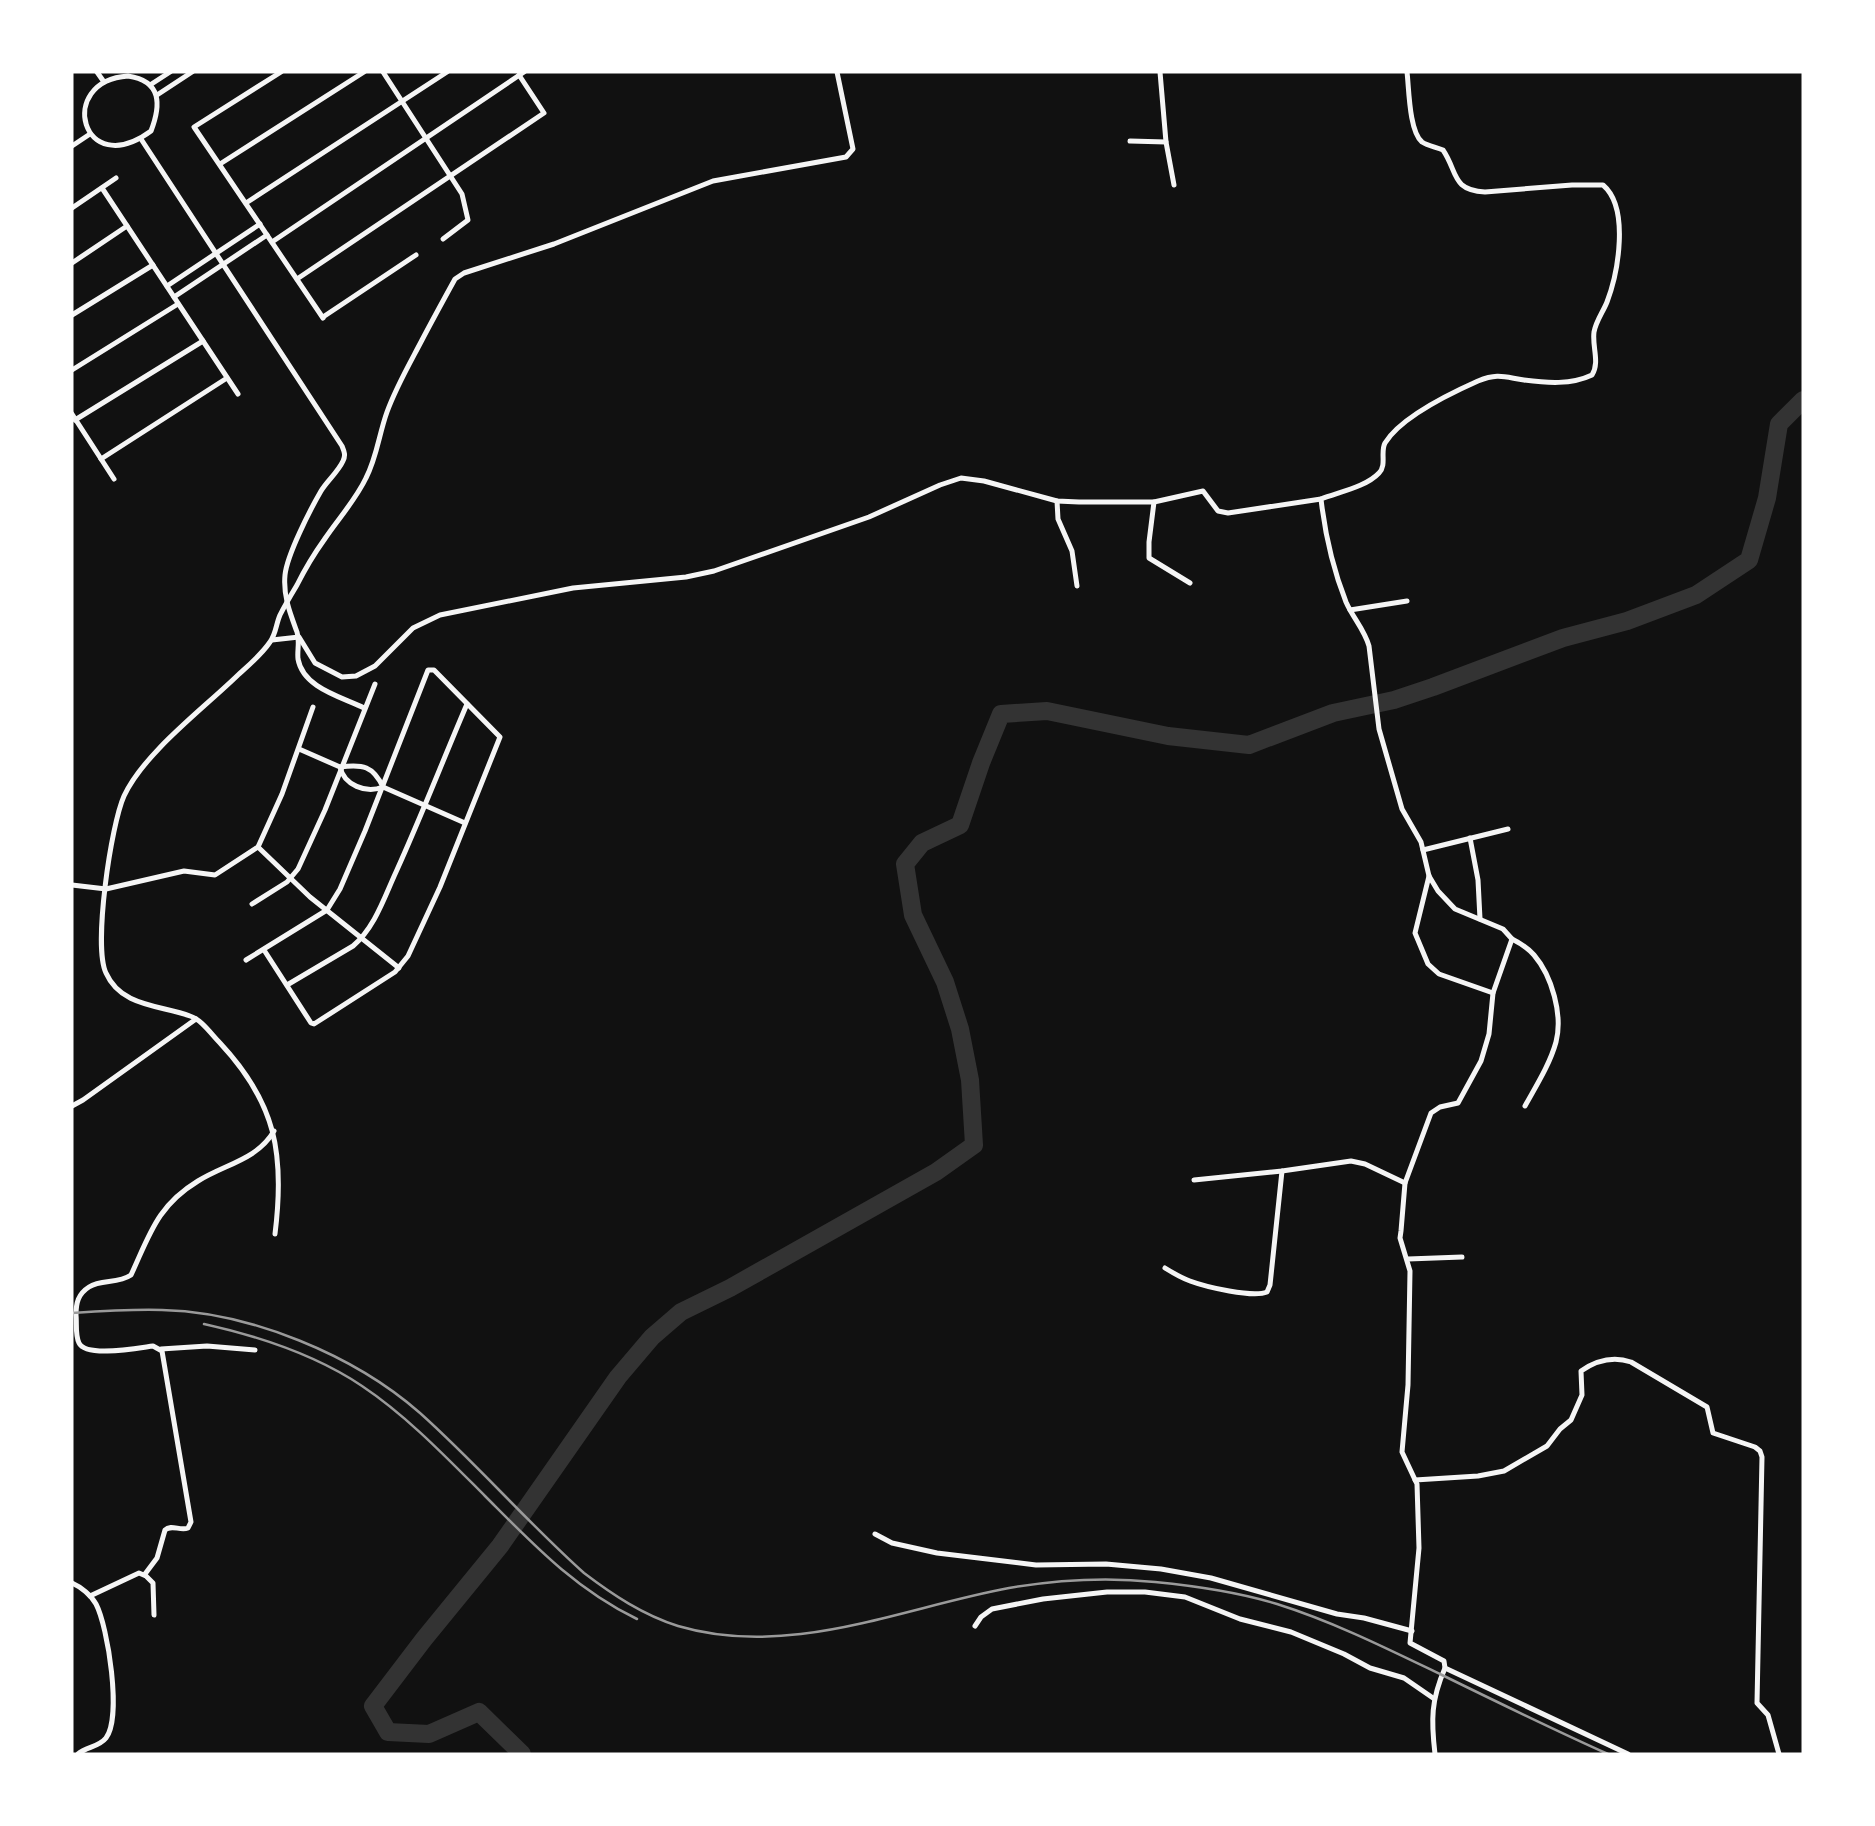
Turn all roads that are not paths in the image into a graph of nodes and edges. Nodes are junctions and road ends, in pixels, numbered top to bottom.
1 (97, 72) edge
2 (170, 72) edge
3 (192, 72) edge
4 (281, 72) edge
5 (364, 72) edge
6 (383, 72) edge
7 (447, 72) edge
8 (837, 72) edge
9 (1160, 72) edge
10 (1407, 72) edge
11 (521, 73) edge
12 (104, 82) junction
13 (150, 85) junction
14 (157, 95) junction
15 (402, 101) junction
16 (90, 134) junction
17 (426, 138) junction
18 (141, 139) junction
19 (1130, 141) dead end
20 (1166, 142) junction
21 (72, 146) edge
22 (220, 164) junction
23 (451, 176) junction
24 (116, 178) dead end
25 (1174, 185) dead end
26 (102, 188) junction
27 (246, 203) junction
28 (72, 208) edge
29 (260, 224) junction
30 (127, 226) junction
31 (267, 235) junction
32 (443, 239) dead end
33 (272, 242) junction
34 (216, 253) junction
35 (416, 255) dead end
36 (72, 264) edge
37 (223, 264) junction
38 (153, 265) junction
39 (297, 279) junction
40 (167, 286) junction
41 (174, 297) junction
42 (178, 304) junction
43 (72, 316) edge
44 (203, 341) junction
45 (72, 370) edge
46 (227, 378) junction
47 (238, 394) dead end
48 (74, 417) edge
49 (101, 459) junction
50 (114, 479) dead end
51 (1321, 499) junction
52 (1057, 500) junction
53 (1154, 502) junction
54 (1190, 583) dead end
55 (1077, 586) dead end
56 (1407, 601) dead end
57 (286, 603) junction
58 (1350, 610) junction
59 (299, 637) junction
60 (272, 640) junction
61 (375, 684) dead end
62 (467, 704) junction
63 (313, 707) dead end
64 (365, 708) junction
65 (299, 749) junction
66 (341, 767) junction
67 (383, 787) junction
68 (424, 806) junction
69 (465, 823) junction
70 (1508, 829) dead end
71 (1470, 838) junction
72 (258, 847) junction
73 (1423, 850) junction
74 (1429, 876) junction
75 (289, 878) junction
76 (72, 885) edge
77 (106, 889) junction
78 (252, 904) dead end
79 (327, 910) junction
80 (1480, 919) junction
81 (362, 938) junction
82 (1512, 939) junction
83 (264, 950) junction
84 (246, 960) dead end
85 (399, 968) junction
86 (287, 985) junction
87 (1493, 993) junction
88 (196, 1019) junction
89 (72, 1106) edge
90 (1525, 1106) dead end
91 (274, 1131) junction
92 (1282, 1171) junction
93 (1194, 1180) dead end
94 (1405, 1183) junction
95 (275, 1234) dead end
96 (1462, 1257) dead end
97 (1408, 1259) junction
98 (1165, 1268) dead end
99 (161, 1349) junction
100 (255, 1350) dead end
101 (1415, 1480) junction
102 (875, 1534) dead end
103 (145, 1574) junction
104 (72, 1583) edge
105 (90, 1596) junction
106 (154, 1615) dead end
107 (975, 1626) dead end
108 (1412, 1631) junction
109 (1445, 1668) junction
110 (1433, 1698) junction
111 (78, 1754) edge
112 (1435, 1754) edge
113 (1628, 1754) edge
114 (1779, 1754) edge

1 - 12 street
2 - 13 street
3 - 14 street
4 - 22 street
5 - 22 street
6 - 15 street
7 - 15 street
8 - 57 street
9 - 20 street
10 - 51 street
11 - 17 street
11 - 23 street
12 - 13 street
12 - 16 street
13 - 14 street
14 - 18 street
15 - 17 street
15 - 27 street
16 - 18 street
16 - 21 street
17 - 23 street
17 - 33 street
18 - 34 street
19 - 20 street
20 - 25 street
22 - 27 street
23 - 32 street
23 - 39 street
24 - 26 street
26 - 28 street
26 - 30 street
27 - 29 street
29 - 31 street
29 - 34 street
30 - 36 street
30 - 38 street
31 - 33 street
31 - 37 street
33 - 39 street
34 - 37 street
34 - 40 street
35 - 39 street
37 - 41 street
37 - 57 street
38 - 40 street
38 - 43 street
40 - 41 street
41 - 42 street
42 - 44 street
42 - 45 street
44 - 46 street
44 - 48 street
46 - 47 street
46 - 49 street
48 - 49 street
49 - 50 street
51 - 53 street
51 - 58 street
52 - 53 street
52 - 55 street
52 - 59 street
53 - 54 street
56 - 58 street
57 - 59 street
57 - 60 street
58 - 73 street
59 - 60 street
59 - 64 street
60 - 77 street
61 - 64 street
62 - 67 street
62 - 68 street
62 - 69 street
63 - 65 street
64 - 66 street
65 - 66 street
65 - 72 street
66 - 67 street
66 - 67 street
66 - 75 street
67 - 68 street
67 - 79 street
68 - 69 street
68 - 81 street
69 - 85 street
70 - 71 street
71 - 73 street
71 - 80 street
72 - 75 street
72 - 77 street
73 - 74 street
74 - 80 street
74 - 87 street
75 - 78 street
75 - 79 street
76 - 77 street
77 - 88 street
79 - 81 street
79 - 83 street
80 - 82 street
81 - 85 street
81 - 86 street
82 - 87 street
82 - 90 street
83 - 84 street
83 - 86 street
85 - 86 street
87 - 94 street
88 - 89 street
88 - 91 street
91 - 95 street
91 - 99 street
92 - 93 street
92 - 94 street
92 - 98 street
94 - 97 street
96 - 97 street
97 - 101 street
99 - 100 street
99 - 103 street
101 - 108 street
101 - 114 street
102 - 108 street
103 - 105 street
103 - 106 street
104 - 105 street
105 - 111 street
107 - 110 street
108 - 109 street
109 - 110 street
109 - 113 street
110 - 112 street

